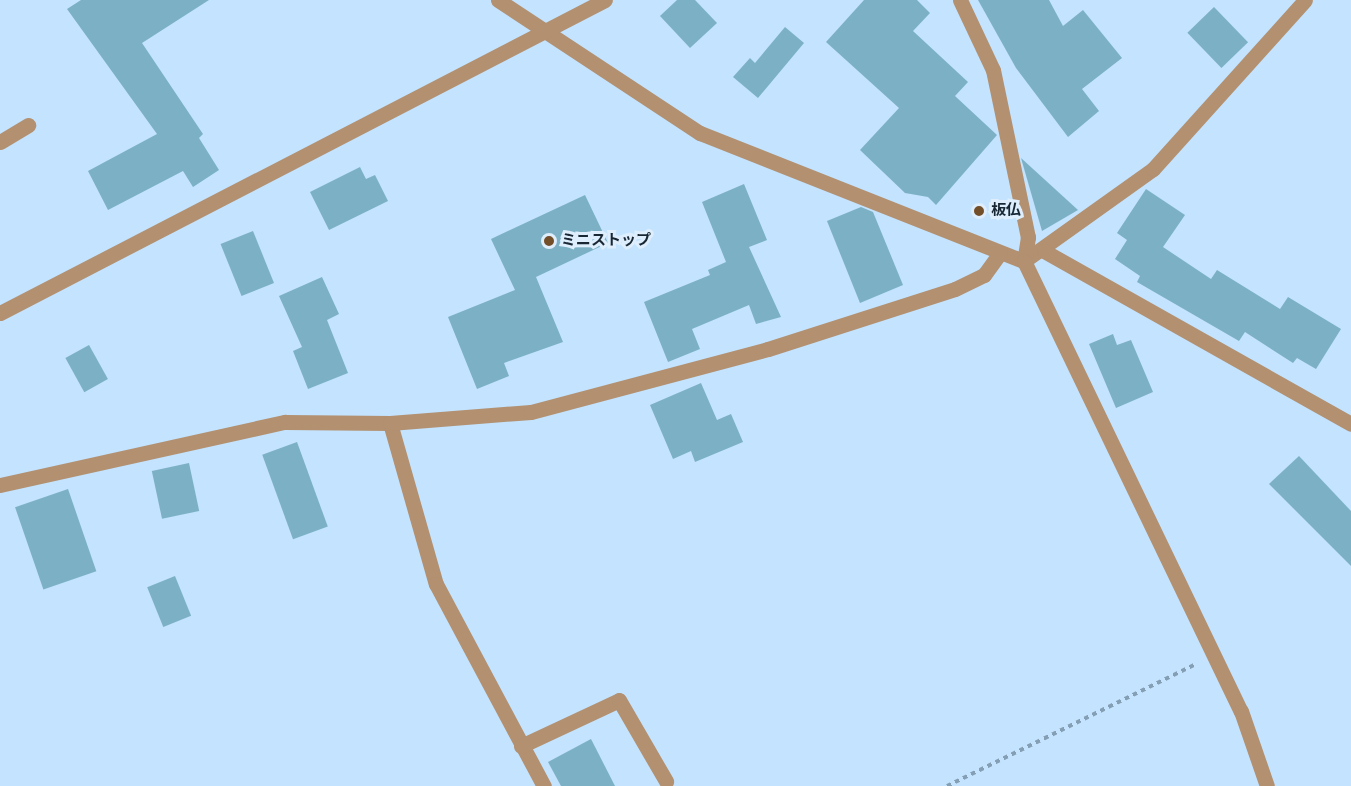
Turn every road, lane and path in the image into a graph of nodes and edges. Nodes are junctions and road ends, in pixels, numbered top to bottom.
1 (498, 0) edge
2 (604, 0) edge
3 (960, 0) edge
4 (1305, 0) edge
5 (542, 33) junction
6 (28, 125) dead end
7 (0, 142) edge
8 (1044, 251) junction
9 (1000, 253) junction
10 (1024, 261) junction
11 (0, 313) edge
12 (390, 423) junction
13 (1351, 424) edge
14 (0, 485) edge
15 (1214, 654) junction
16 (521, 746) junction
17 (666, 781) dead end
18 (544, 786) edge
19 (947, 786) edge
20 (1267, 786) edge

1 - 5 street
2 - 5 street
3 - 10 street
4 - 8 street
5 - 9 street
5 - 11 street
6 - 7 street
8 - 10 street
8 - 13 street
9 - 10 street
9 - 12 street
10 - 15 street
12 - 14 street
12 - 16 street
15 - 19 path
15 - 20 street
16 - 17 street
16 - 18 street

